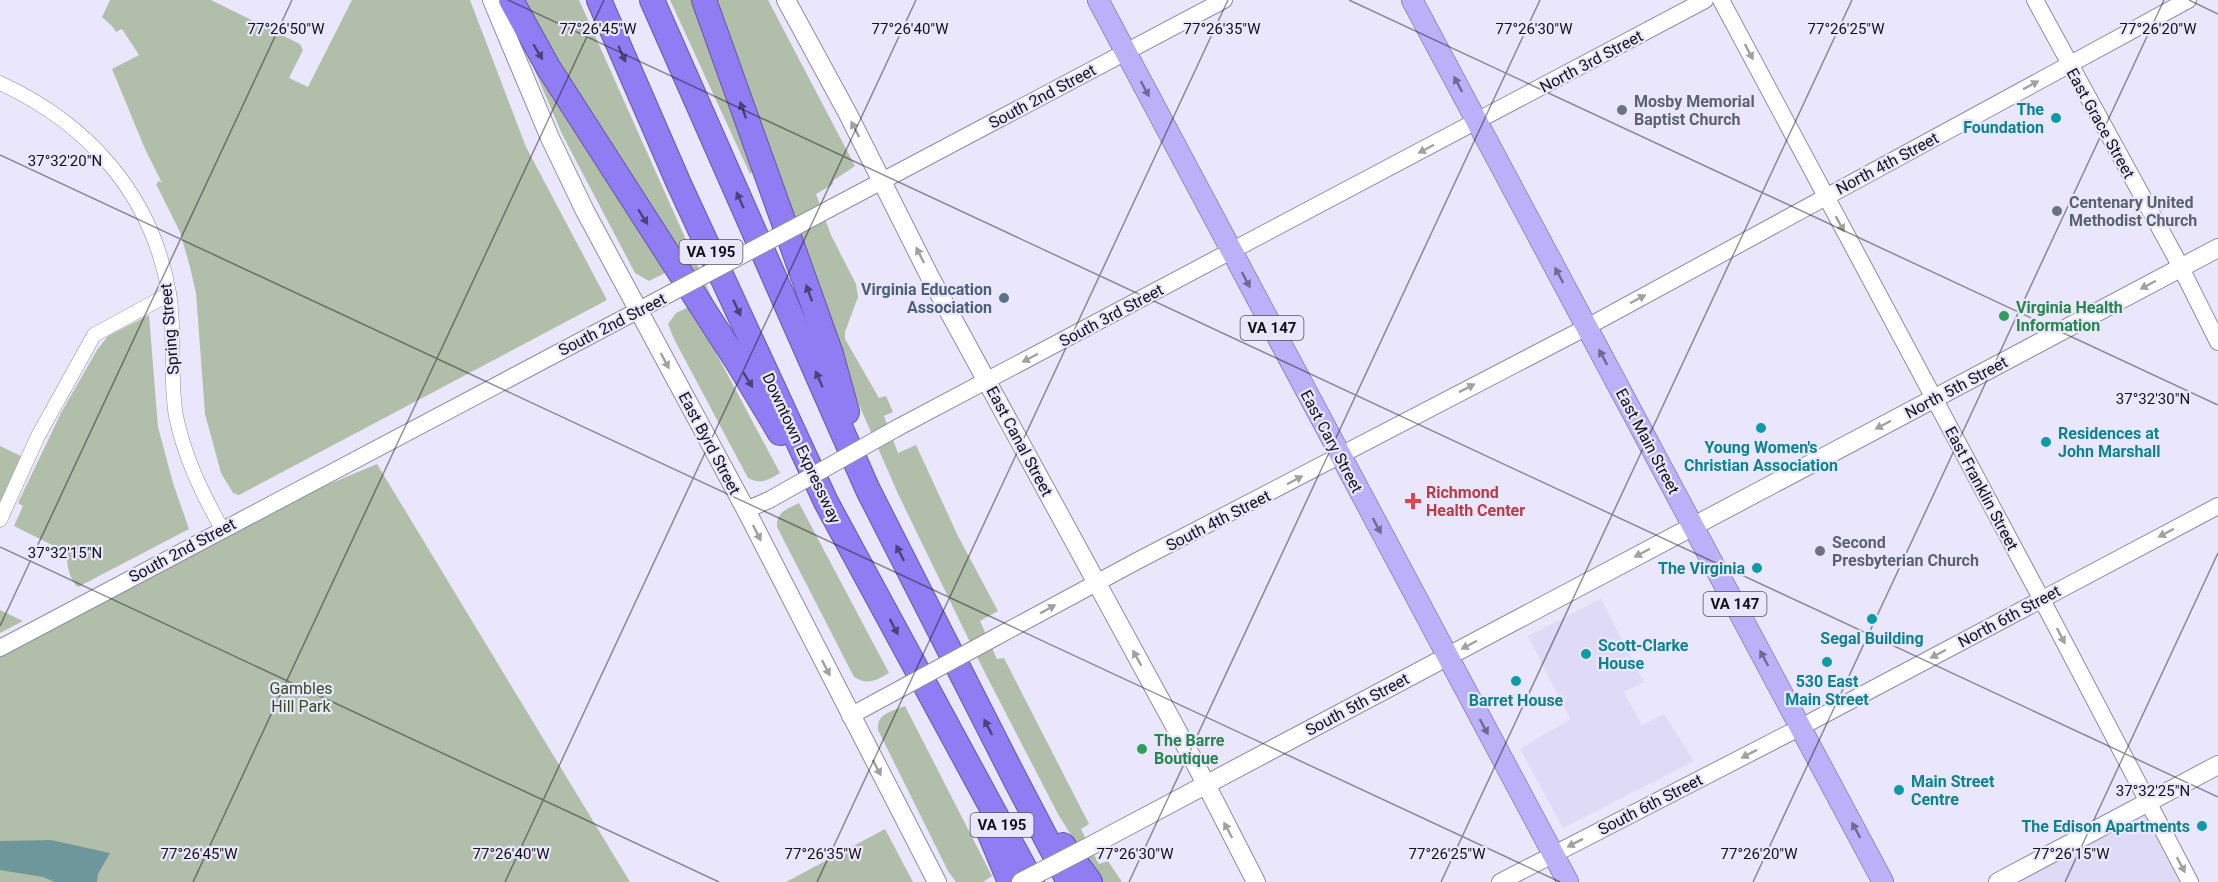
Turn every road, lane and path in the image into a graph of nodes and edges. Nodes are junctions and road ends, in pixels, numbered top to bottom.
1 (492, 0) edge
2 (511, 0) edge
3 (599, 0) edge
4 (652, 0) edge
5 (704, 0) edge
6 (786, 0) edge
7 (1098, 0) edge
8 (1224, 0) edge
9 (1412, 0) edge
10 (1705, 0) edge
11 (1721, 0) edge
12 (2035, 0) edge
13 (2188, 0) edge
14 (1125, 52) junction
15 (2069, 65) junction
16 (0, 83) edge
17 (1478, 122) junction
18 (882, 181) junction
19 (1825, 196) junction
20 (2218, 248) edge
21 (1232, 252) junction
22 (2180, 268) junction
23 (169, 294) junction
24 (637, 309) junction
25 (1587, 327) junction
26 (2218, 342) edge
27 (988, 380) junction
28 (1934, 398) junction
29 (1340, 456) junction
30 (868, 490) junction
31 (826, 502) junction
32 (2218, 506) edge
33 (746, 510) junction
34 (0, 520) edge
35 (1693, 526) junction
36 (222, 529) junction
37 (1096, 583) junction
38 (2042, 599) junction
39 (0, 648) edge
40 (1447, 657) junction
41 (850, 716) junction
42 (1800, 727) junction
43 (2218, 765) edge
44 (971, 769) junction
45 (1014, 779) junction
46 (1205, 785) junction
47 (2147, 802) junction
48 (1553, 855) junction
49 (937, 882) edge
50 (1010, 882) edge
51 (1021, 882) edge
52 (1032, 882) edge
53 (1069, 882) edge
54 (1090, 882) edge
55 (1256, 882) edge
56 (1500, 882) edge
57 (1568, 882) edge
58 (1883, 882) edge
59 (1998, 882) edge
60 (2190, 882) edge

1 - 24 main road, East Byrd Street
2 -> 31 highway
3 -> 31 highway, Downtown Expressway / VA 195
30 -> 4 highway, VA 195
30 -> 5 highway
18 -> 6 main road, East Canal Street
7 - 14 main road, East Cary Street / VA 147
8 - 14 street, South 2nd Street
17 -> 9 main road, East Main Street / VA 147
10 - 17 street, North 3rd Street
11 -> 19 street, East Franklin Street
12 - 15 street, East Grace Street
13 - 15 street, North 4th Street
14 - 18 street, South 2nd Street
14 -> 21 main road, East Cary Street / VA 147
19 -> 15 street, North 4th Street
15 - 22 street, East Grace Street
16 - 23 street, Spring Street
17 -> 21 street, South 3rd Street
25 -> 17 main road, East Main Street / VA 147
18 - 24 street, South 2nd Street, bridge
27 -> 18 main road, East Canal Street
25 -> 19 street, North 4th Street
19 -> 28 street, East Franklin Street
20 - 22 main road, North 5th Street
21 -> 27 street, South 3rd Street
21 -> 29 main road, East Cary Street / VA 147
22 - 26 street, East Grace Street
22 -> 28 main road, North 5th Street
23 - 34 street
23 - 36 street, Spring Street
24 -> 33 main road, East Byrd Street
24 - 36 street, South 2nd Street
29 -> 25 street, South 4th Street
35 -> 25 main road, East Main Street / VA 147
27 - 33 street, South 3rd Street, bridge
27 - 37 main road, East Canal Street
28 -> 35 main road, North 5th Street
28 - 38 street, East Franklin Street
37 -> 29 street, South 4th Street
29 -> 40 main road, East Cary Street / VA 147
45 -> 30 highway, VA 195
31 -> 44 highway, Downtown Expressway / VA 195
32 -> 38 street, North 6th Street
33 -> 41 main road, East Byrd Street
35 -> 40 main road, South 5th Street
42 -> 35 main road, East Main Street / VA 147
36 - 39 street, South 2nd Street
41 -> 37 street, South 4th Street, bridge
46 -> 37 main road, East Canal Street
38 -> 42 street, North 6th Street
38 -> 47 street, East Franklin Street
40 - 46 main road, South 5th Street
40 -> 48 main road, East Cary Street / VA 147
41 -> 49 main road, East Byrd Street
42 -> 48 street, South 6th Street
58 -> 42 main road, East Main Street / VA 147
43 - 47 main road
44 - 50 highway
44 - 52 highway, Downtown Expressway / VA 195
45 - 53 highway, VA 195
45 - 54 highway
46 - 51 main road, South 5th Street, bridge
55 -> 46 main road, East Canal Street
47 - 59 main road
47 -> 60 street, East Franklin Street
48 - 56 street, South 6th Street
48 - 57 main road, East Cary Street / VA 147

